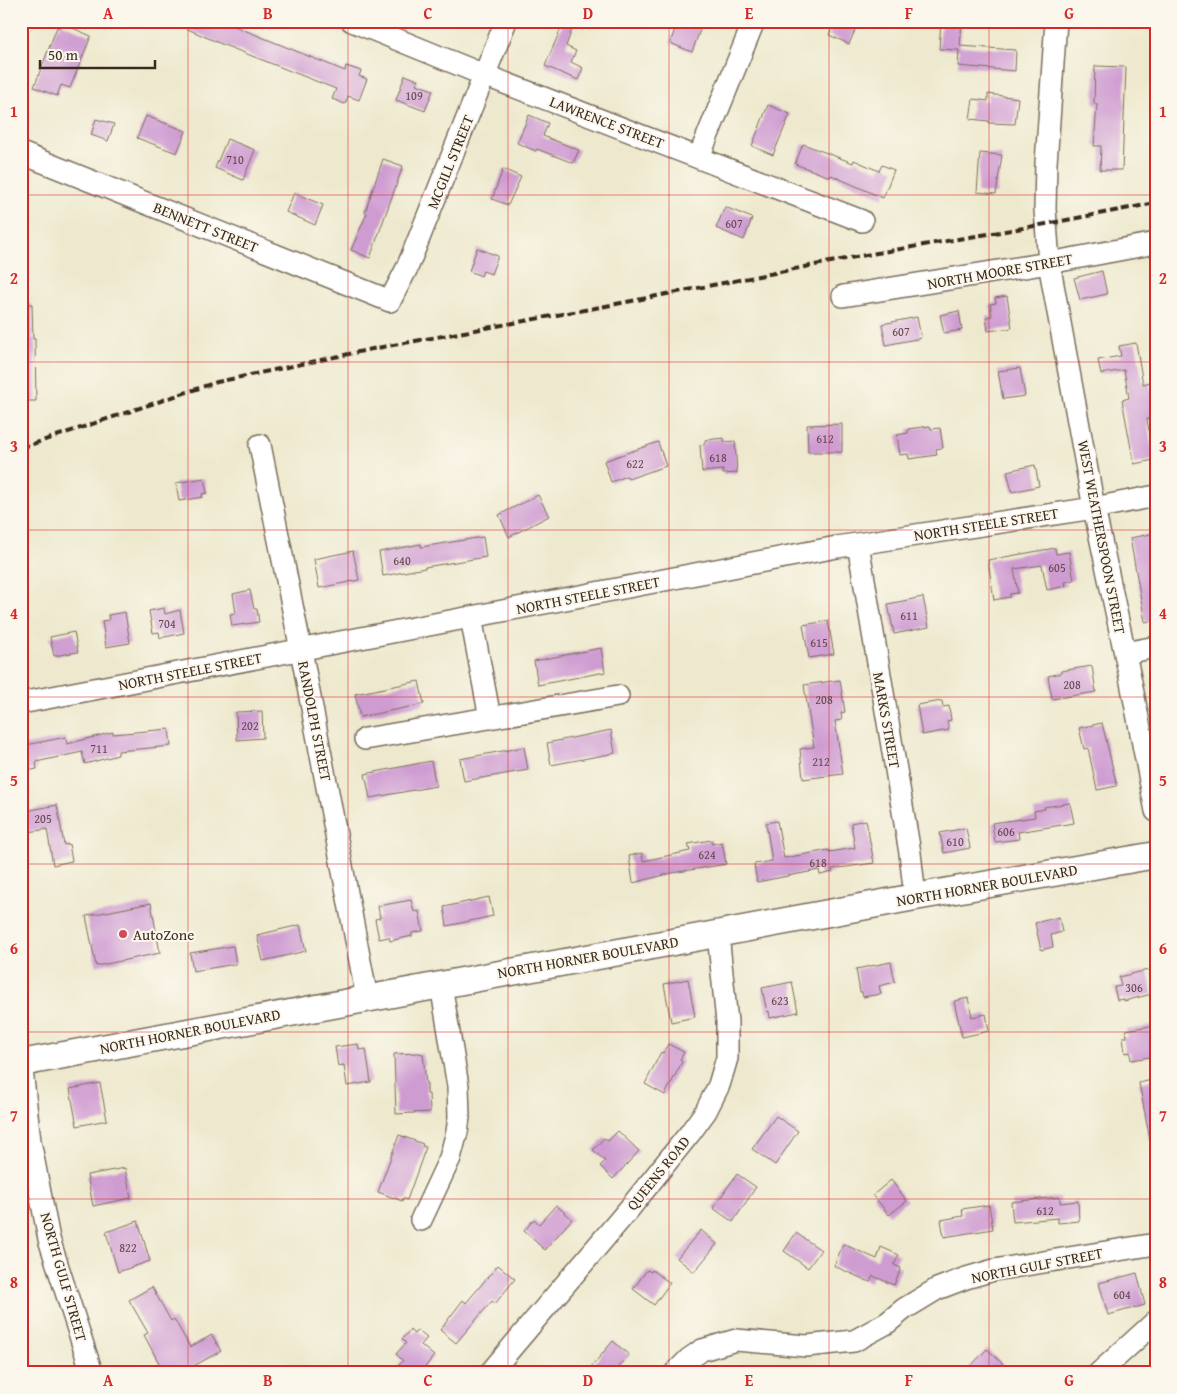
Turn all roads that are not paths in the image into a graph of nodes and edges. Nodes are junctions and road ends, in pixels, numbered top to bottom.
1 (352, 21) edge
2 (506, 21) edge
3 (754, 21) edge
4 (1056, 21) edge
5 (484, 75) junction
6 (21, 153) edge
7 (699, 157) junction
8 (862, 221) dead end
9 (1156, 243) edge
10 (1049, 263) junction
11 (843, 296) dead end
12 (390, 301) joint
13 (260, 445) dead end
14 (1156, 496) edge
15 (1094, 508) junction
16 (858, 544) junction
17 (471, 617) junction
18 (1156, 647) edge
19 (301, 650) junction
20 (1125, 653) junction
21 (618, 696) dead end
22 (21, 702) edge
23 (490, 718) junction
24 (365, 739) dead end
25 (1156, 811) edge
26 (1156, 855) edge
27 (915, 897) junction
28 (718, 934) junction
29 (441, 985) junction
30 (367, 998) junction
31 (21, 1062) edge
32 (421, 1220) dead end
33 (1156, 1244) edge
34 (1156, 1321) edge
35 (92, 1373) edge
36 (490, 1373) edge
37 (675, 1373) edge
38 (1099, 1373) edge

1 - 5 street, LAWRENCE STREET
2 - 5 street, MCGILL STREET
3 - 7 street
4 - 10 street, WEST WEATHERSPOON STREET
5 - 7 street, LAWRENCE STREET
5 - 12 street, MCGILL STREET
6 - 12 street, BENNETT STREET
7 - 8 street, LAWRENCE STREET
9 - 10 street, NORTH MOORE STREET
10 - 11 street, NORTH MOORE STREET
10 - 15 street, WEST WEATHERSPOON STREET
13 - 19 street, RANDOLPH STREET
14 - 15 street, NORTH STEELE STREET
15 - 16 street, NORTH STEELE STREET
15 - 20 street, WEST WEATHERSPOON STREET
16 - 17 street, NORTH STEELE STREET
16 - 27 street, MARKS STREET
17 - 19 street, NORTH STEELE STREET
17 - 23 street
18 - 20 street
19 - 22 street, NORTH STEELE STREET
19 - 30 street, RANDOLPH STREET
20 - 25 street, WEST WEATHERSPOON STREET
21 - 23 street
23 - 24 street
26 - 27 main road, NORTH HORNER BOULEVARD
27 - 28 main road, NORTH HORNER BOULEVARD
28 - 29 main road, NORTH HORNER BOULEVARD
28 - 36 street, QUEENS ROAD
29 - 30 main road, NORTH HORNER BOULEVARD
29 - 32 street
30 - 31 main road, NORTH HORNER BOULEVARD
31 - 35 street, NORTH GULF STREET
33 - 37 street, NORTH GULF STREET
34 - 38 street

